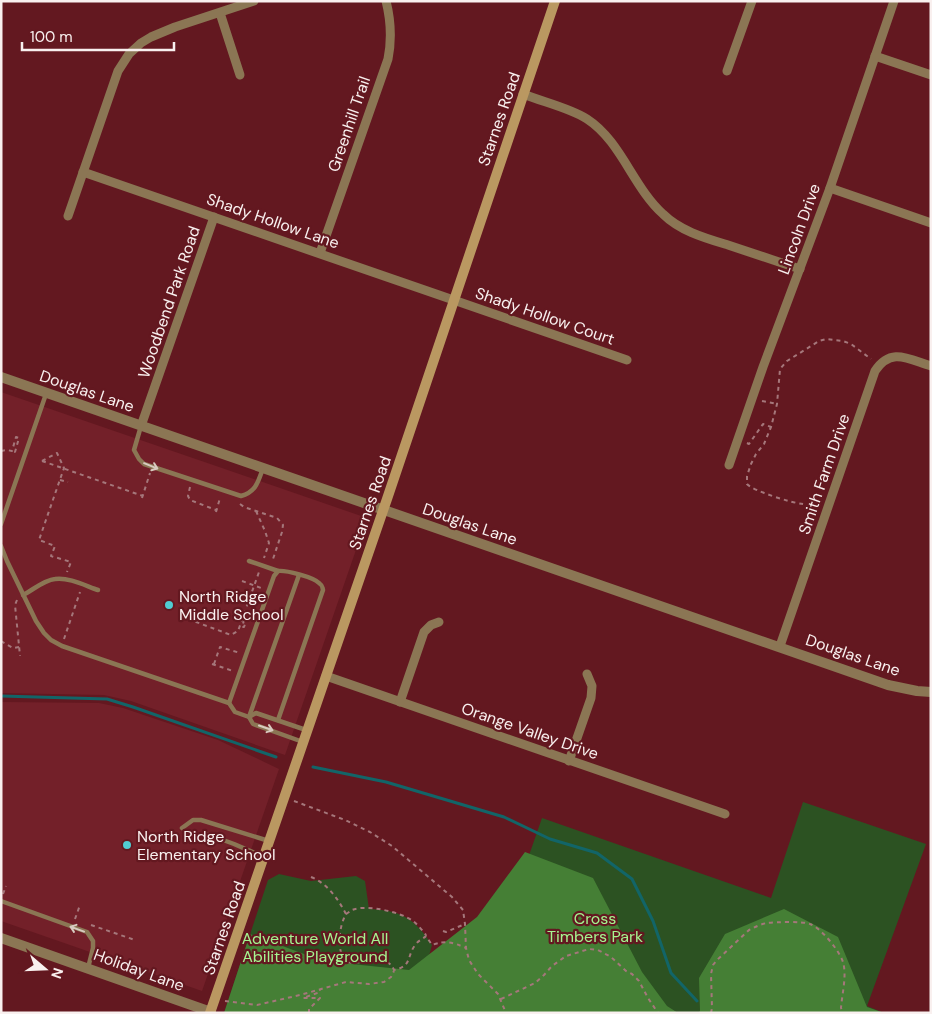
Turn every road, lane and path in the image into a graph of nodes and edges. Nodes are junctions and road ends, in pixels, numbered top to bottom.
1 (254, 1) edge
2 (386, 1) edge
3 (555, 1) edge
4 (752, 1) edge
5 (894, 1) edge
6 (220, 13) junction
7 (875, 56) junction
8 (727, 71) dead end
9 (240, 75) dead end
10 (931, 75) edge
11 (523, 94) junction
12 (83, 172) junction
13 (830, 188) junction
14 (68, 216) dead end
15 (214, 217) junction
16 (931, 223) edge
17 (320, 253) junction
18 (800, 270) junction
19 (454, 300) junction
20 (627, 360) dead end
21 (880, 364) junction
22 (931, 366) edge
23 (1, 377) edge
24 (47, 393) junction
25 (751, 400) junction
26 (776, 404) junction
27 (142, 426) junction
28 (771, 427) junction
29 (738, 440) junction
30 (1, 451) edge
31 (19, 453) dead end
32 (729, 465) dead end
33 (64, 468) junction
34 (262, 468) junction
35 (150, 474) dead end
36 (60, 480) junction
37 (68, 482) dead end
38 (190, 488) dead end
39 (220, 498) dead end
40 (240, 504) dead end
41 (828, 508) junction
42 (384, 509) junction
43 (256, 511) junction
44 (1, 524) edge
45 (1, 546) edge
46 (249, 562) dead end
47 (261, 566) junction
48 (269, 568) junction
49 (278, 571) junction
50 (67, 572) dead end
51 (299, 575) junction
52 (242, 581) dead end
53 (80, 584) junction
54 (254, 585) junction
55 (262, 588) dead end
56 (98, 590) dead end
57 (23, 595) junction
58 (245, 612) junction
59 (188, 619) dead end
60 (439, 622) dead end
61 (65, 636) dead end
62 (1, 641) edge
63 (780, 646) junction
64 (19, 647) junction
65 (240, 653) dead end
66 (20, 656) dead end
67 (233, 671) dead end
68 (588, 674) dead end
69 (326, 676) junction
70 (931, 692) edge
71 (400, 702) junction
72 (228, 703) junction
73 (249, 717) junction
74 (278, 720) junction
75 (307, 730) junction
76 (303, 742) junction
77 (570, 761) junction
78 (285, 798) junction
79 (725, 814) dead end
80 (182, 828) dead end
81 (207, 834) dead end
82 (270, 842) junction
83 (264, 857) junction
84 (311, 877) dead end
85 (6, 886) dead end
86 (3, 894) dead end
87 (1, 902) edge
88 (80, 905) dead end
89 (346, 914) junction
90 (75, 919) dead end
91 (465, 924) junction
92 (91, 925) dead end
93 (443, 931) dead end
94 (426, 936) junction
95 (1, 938) edge
96 (135, 940) dead end
97 (466, 948) junction
98 (88, 968) junction
99 (394, 970) junction
100 (320, 989) junction
101 (501, 999) junction
102 (225, 1001) dead end
103 (211, 1012) edge
104 (309, 1013) edge
105 (506, 1013) edge
106 (658, 1013) edge
107 (711, 1013) edge
108 (842, 1013) edge

1 - 6 street
2 - 17 street, Greenhill Trail
3 - 11 main road, Starnes Road
4 - 8 street
5 - 7 street, Lincoln Drive
6 - 9 street
6 - 12 street
7 - 10 street
7 - 13 street, Lincoln Drive
11 - 18 street
11 - 19 main road, Starnes Road
12 - 14 street
12 - 15 street, Shady Hollow Lane
13 - 16 street
13 - 18 street, Lincoln Drive
15 - 17 street, Shady Hollow Lane
15 - 27 street, Woodbend Park Road
17 - 19 street, Shady Hollow Lane
18 - 25 street, Lincoln Drive
19 - 20 street, Shady Hollow Court
19 - 42 main road, Starnes Road
21 - 22 street
21 - 26 path
21 - 41 street, Smith Farm Drive
23 - 24 street, Douglas Lane
24 - 27 street, Douglas Lane
24 - 44 lane
25 - 26 path
25 - 29 street, Lincoln Drive
26 - 28 path
27 - 34 street, Douglas Lane
27 -> 34 lane
28 - 29 path
28 - 41 path
29 - 32 street, Lincoln Drive
30 - 31 path
33 - 33 path
33 - 35 path
33 - 36 path
34 - 42 street, Douglas Lane
36 - 37 path
36 - 50 path
38 - 39 path
40 - 43 path
41 - 63 street, Smith Farm Drive
42 - 63 street, Douglas Lane
42 - 69 main road, Starnes Road
43 - 47 path
43 - 48 path
45 - 57 lane
46 - 47 lane
47 - 48 lane
47 - 54 path
48 - 49 lane
49 - 51 lane
49 - 72 lane
51 - 73 lane
51 - 74 lane
52 - 54 path
53 - 56 lane
53 - 57 lane
53 - 61 path
54 - 55 path
54 - 58 path
57 - 64 path
57 - 72 lane
58 - 58 path
58 - 59 path
60 - 71 street
62 - 64 path
63 - 70 street, Douglas Lane
64 - 66 path
65 - 67 path
68 - 77 street
69 - 71 street, Orange Valley Drive
69 - 75 main road, Starnes Road
71 - 77 street, Orange Valley Drive
72 - 73 lane
73 - 74 lane
73 -> 76 lane
74 - 75 lane
75 - 76 main road, Starnes Road
76 - 78 main road, Starnes Road
77 - 79 street, Orange Valley Drive
78 - 82 main road, Starnes Road
78 - 91 path
80 - 82 lane
81 - 83 lane
82 - 83 main road, Starnes Road
83 - 103 main road, Starnes Road
84 - 89 path
85 - 86 path
98 -> 87 lane
88 - 90 path
89 - 94 path
89 - 99 path
91 - 93 path
91 - 97 path
92 - 96 path
94 - 97 path
94 - 99 path
95 - 98 street, Holiday Lane
97 - 101 path
98 - 103 street, Holiday Lane
99 - 100 path
100 - 102 path
100 - 104 path
101 - 105 path
101 - 106 path
107 - 108 path

